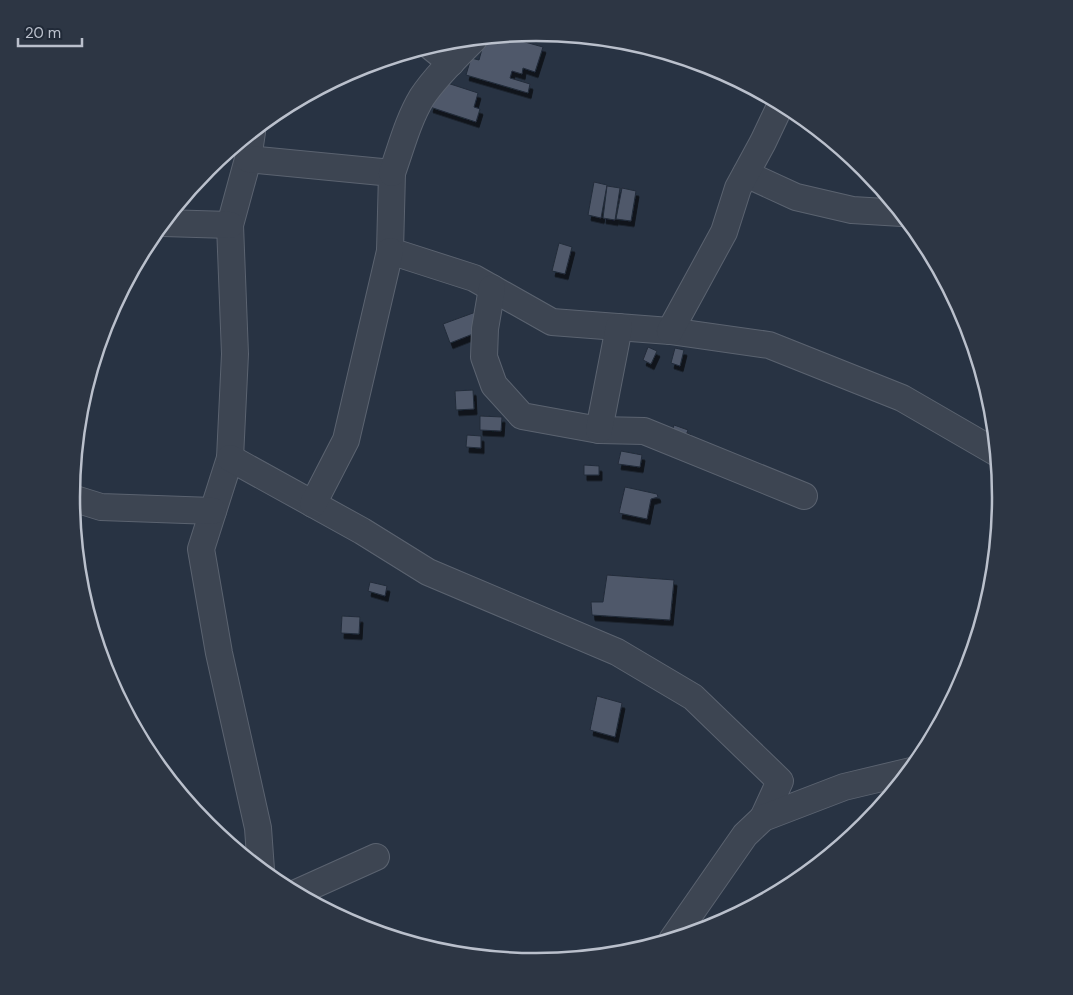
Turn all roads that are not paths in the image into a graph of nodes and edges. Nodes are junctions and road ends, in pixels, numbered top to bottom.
1 (467, 47) edge
2 (438, 52) edge
3 (451, 63) junction
4 (778, 110) edge
5 (250, 143) edge
6 (248, 159) junction
7 (392, 173) junction
8 (746, 174) junction
9 (892, 212) edge
10 (173, 223) edge
11 (230, 225) junction
12 (390, 251) junction
13 (492, 288) junction
14 (619, 327) junction
15 (670, 331) junction
16 (599, 430) junction
17 (990, 449) edge
18 (230, 458) junction
19 (804, 496) dead end
20 (80, 501) edge
21 (314, 504) junction
22 (213, 511) junction
23 (899, 774) edge
24 (763, 818) junction
25 (376, 857) dead end
26 (260, 860) edge
27 (303, 890) edge
28 (678, 931) edge

1 - 3 street
2 - 3 street
3 - 7 street
4 - 8 street
5 - 6 street
6 - 7 street
6 - 11 street
7 - 12 street
8 - 9 street
8 - 15 street
10 - 11 street
11 - 18 street
12 - 13 street
12 - 21 street
13 - 14 street
13 - 16 street
14 - 15 street
14 - 16 street
15 - 17 street
16 - 19 street
18 - 21 street
18 - 22 street
20 - 22 street
21 - 24 street
22 - 26 street
23 - 24 street
24 - 28 street
25 - 27 street

